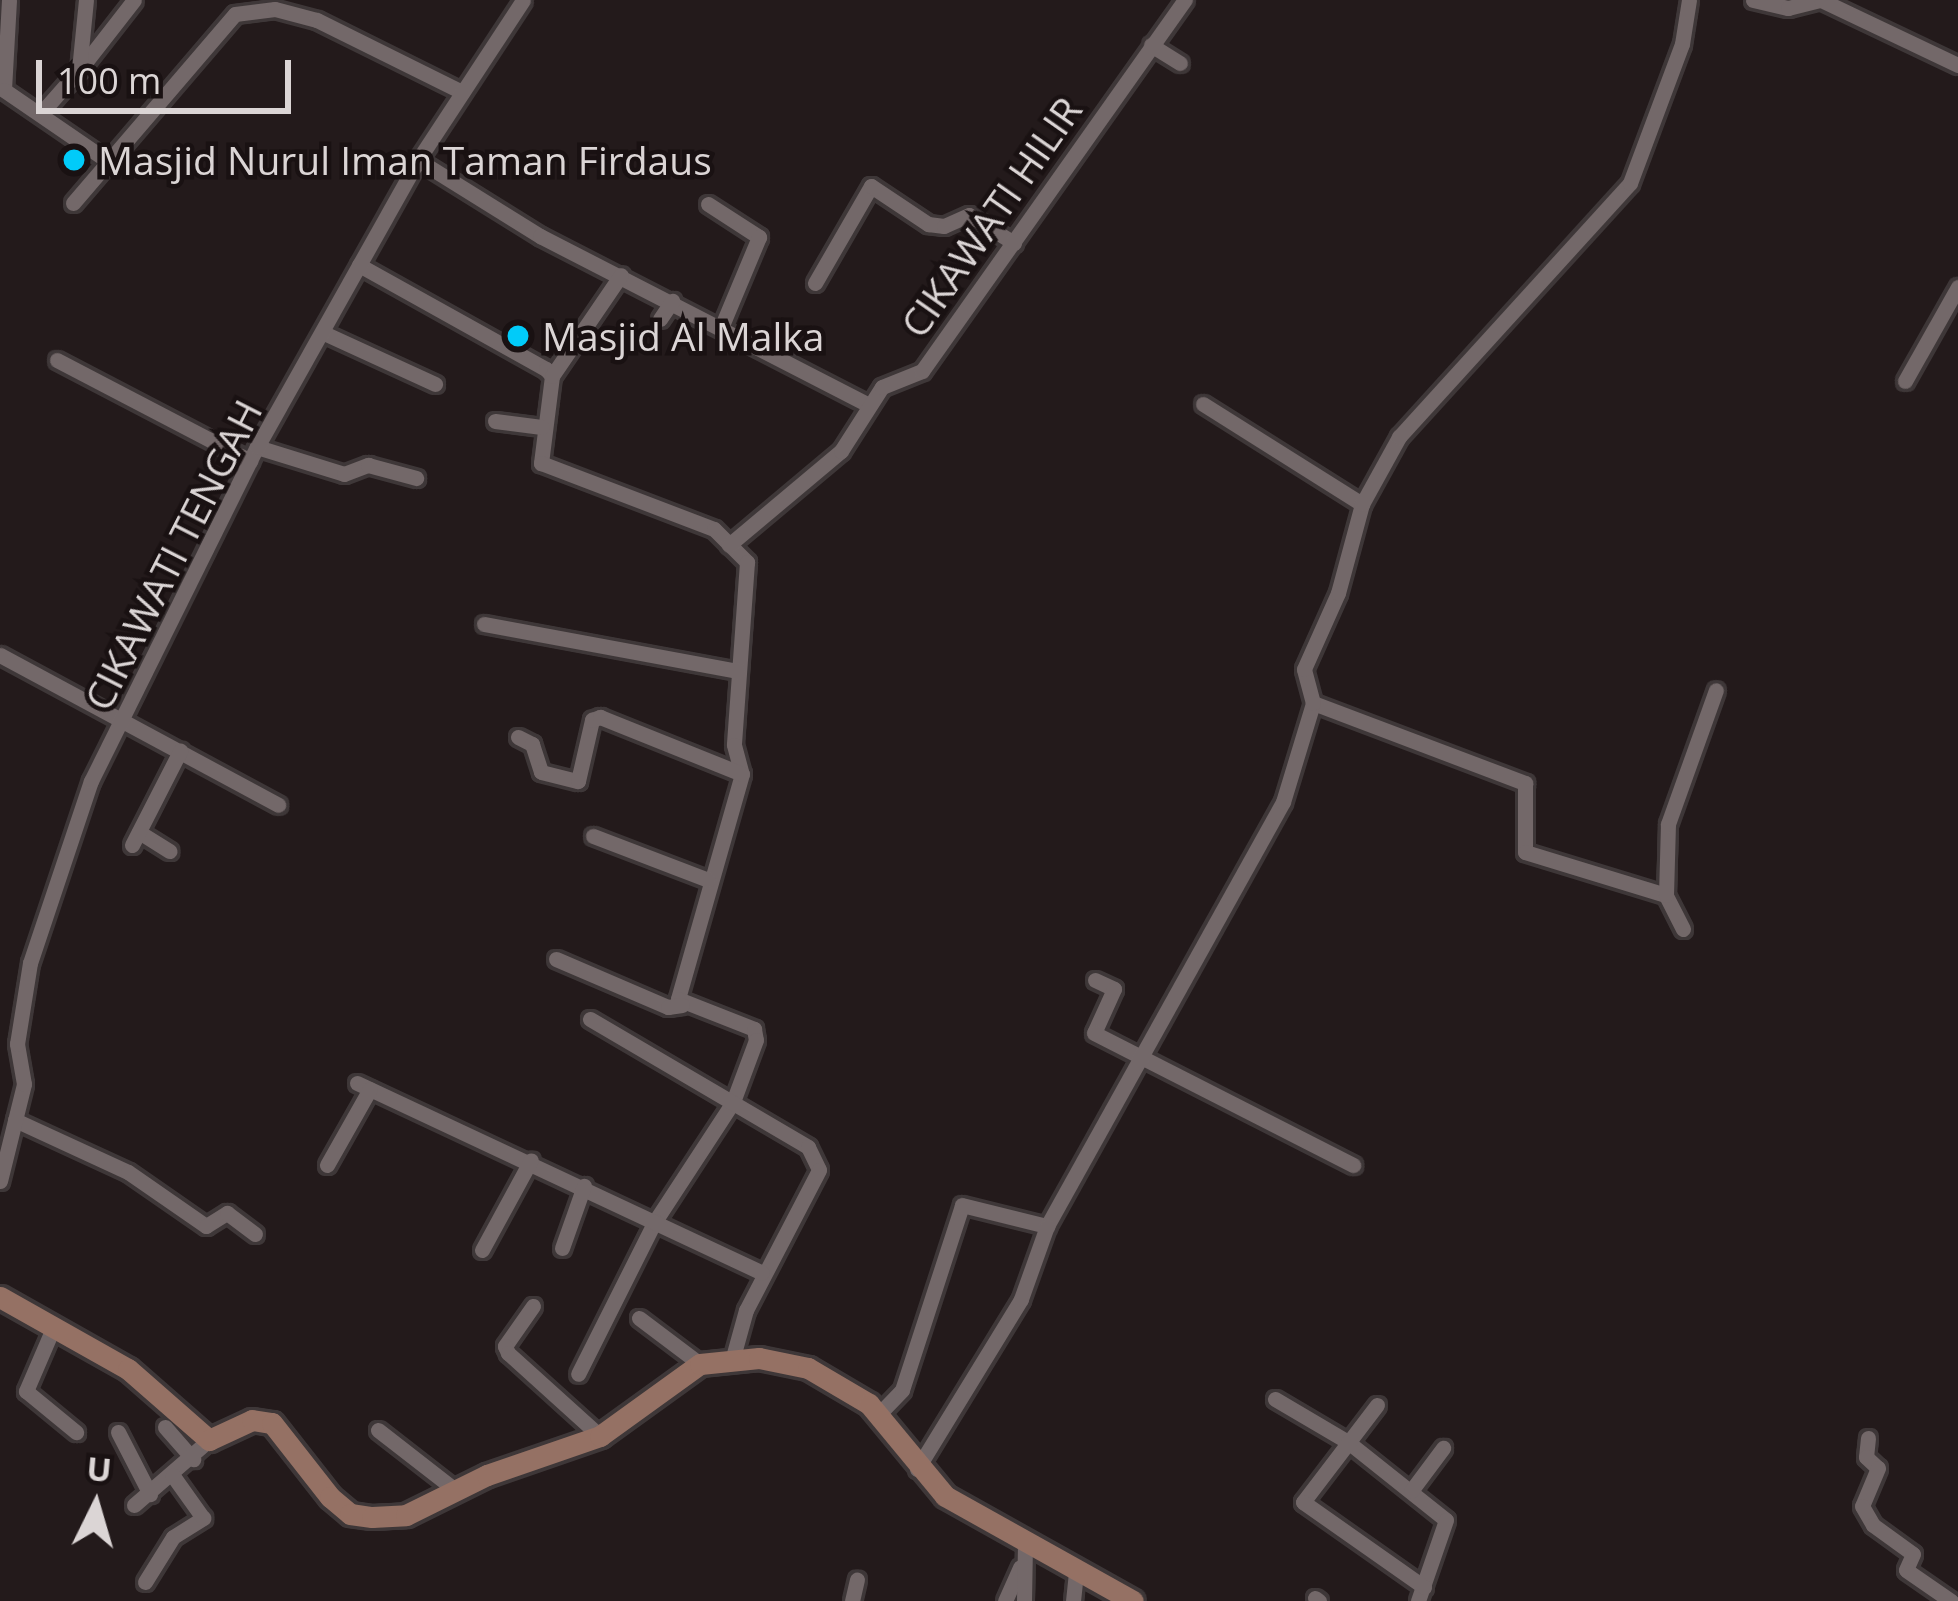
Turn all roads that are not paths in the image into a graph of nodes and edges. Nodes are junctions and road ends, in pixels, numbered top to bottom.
1 (9, 0) edge
2 (86, 0) edge
3 (134, 0) edge
4 (523, 0) edge
5 (1185, 0) edge
6 (1689, 0) edge
7 (1753, 0) edge
8 (1151, 45) junction
9 (1180, 64) dead end
10 (1958, 65) edge
11 (79, 70) junction
12 (462, 92) junction
13 (42, 112) junction
14 (418, 160) junction
15 (110, 162) junction
16 (73, 203) dead end
17 (708, 204) dead end
18 (1014, 243) junction
19 (359, 266) junction
20 (621, 275) junction
21 (815, 283) dead end
22 (1958, 286) edge
23 (672, 301) junction
24 (661, 319) dead end
25 (721, 328) junction
26 (326, 334) junction
27 (57, 360) dead end
28 (552, 376) junction
29 (1905, 381) dead end
30 (435, 384) dead end
31 (867, 404) junction
32 (1203, 404) dead end
33 (495, 421) dead end
34 (542, 427) junction
35 (254, 454) junction
36 (416, 478) dead end
37 (1362, 504) junction
38 (729, 544) junction
39 (484, 624) dead end
40 (0, 655) edge
41 (738, 671) junction
42 (1716, 690) dead end
43 (1313, 703) junction
44 (125, 725) junction
45 (518, 737) dead end
46 (180, 751) junction
47 (742, 774) junction
48 (278, 805) dead end
49 (593, 836) dead end
50 (170, 851) dead end
51 (708, 880) junction
52 (1666, 896) junction
53 (1683, 929) dead end
54 (556, 959) dead end
55 (1095, 980) dead end
56 (682, 1005) junction
57 (590, 1019) dead end
58 (1139, 1052) junction
59 (733, 1102) junction
60 (15, 1120) junction
61 (531, 1160) junction
62 (327, 1165) dead end
63 (1353, 1165) dead end
64 (0, 1181) edge
65 (584, 1186) junction
66 (655, 1221) junction
67 (1047, 1226) junction
68 (255, 1234) dead end
69 (562, 1248) dead end
70 (482, 1250) dead end
71 (762, 1274) junction
72 (0, 1297) edge
73 (533, 1306) dead end
74 (639, 1318) dead end
75 (54, 1326) junction
76 (733, 1357) junction
77 (700, 1364) junction
78 (578, 1374) dead end
79 (1274, 1399) dead end
80 (1377, 1405) dead end
81 (879, 1414) junction
82 (165, 1427) dead end
83 (378, 1430) dead end
84 (76, 1432) dead end
85 (118, 1432) dead end
86 (600, 1436) junction
87 (1868, 1438) dead end
88 (208, 1440) junction
89 (1348, 1442) junction
90 (1444, 1448) dead end
91 (193, 1459) junction
92 (917, 1469) junction
93 (173, 1477) junction
94 (454, 1490) junction
95 (1411, 1491) junction
96 (150, 1493) junction
97 (134, 1505) dead end
98 (1023, 1556) junction
99 (1076, 1572) junction
100 (857, 1580) dead end
101 (145, 1582) dead end
102 (1421, 1594) edge
103 (852, 1601) edge
104 (1005, 1601) edge
105 (1024, 1601) edge
106 (1073, 1601) edge
107 (1133, 1601) edge
108 (1951, 1601) edge

1 - 13 street
2 - 11 street
3 - 11 street
4 - 12 street, CIKAWATI TENGAH
5 - 8 street, CIKAWATI HILIR
6 - 37 street
7 - 10 street
8 - 9 street
8 - 18 street, CIKAWATI HILIR
11 - 13 street
12 - 14 street, CIKAWATI TENGAH
12 - 15 street
13 - 15 street
14 - 19 street, CIKAWATI TENGAH
14 - 20 street
15 - 16 street
17 - 25 street
18 - 21 street
18 - 31 street, CIKAWATI HILIR
19 - 26 street, CIKAWATI TENGAH
19 - 28 street
20 - 23 street
20 - 28 street
22 - 29 street
23 - 24 street
23 - 25 street
25 - 31 street
26 - 30 street
26 - 35 street, CIKAWATI TENGAH
27 - 35 street
28 - 34 street
31 - 38 street, CIKAWATI HILIR
32 - 37 street
33 - 34 street
34 - 38 street
35 - 36 street
35 - 44 street, CIKAWATI TENGAH
37 - 43 street
38 - 41 street
39 - 41 street
40 - 44 street
41 - 47 street
42 - 52 street
43 - 52 street
43 - 58 street
44 - 46 street
44 - 60 street, CIKAWATI TENGAH
45 - 47 street
46 - 48 street
46 - 50 street
47 - 51 street
49 - 51 street
51 - 56 street
52 - 53 street
54 - 56 street
55 - 58 street
56 - 59 street
57 - 59 street
58 - 63 street
58 - 67 street
59 - 66 street
59 - 71 street
60 - 64 street, CIKAWATI TENGAH
60 - 68 street
61 - 62 street
61 - 65 street
61 - 70 street
65 - 66 street
65 - 69 street
66 - 71 street
66 - 78 street
67 - 81 street
67 - 92 street
71 - 76 street
72 - 75 street
73 - 86 street
74 - 77 street
75 - 84 street
75 - 88 street
76 - 77 street
76 - 81 street
77 - 86 street
79 - 89 street
80 - 89 street
81 - 92 street
82 - 91 street
83 - 94 street
85 - 96 street
86 - 94 street
87 - 108 street
88 - 91 street
88 - 94 street
89 - 95 street
89 - 102 street
90 - 95 street
91 - 93 street
92 - 98 street
93 - 96 street
93 - 101 street
95 - 102 street
96 - 97 street
98 - 99 street
98 - 104 street
98 - 105 street
99 - 106 street
99 - 107 street
100 - 103 street

